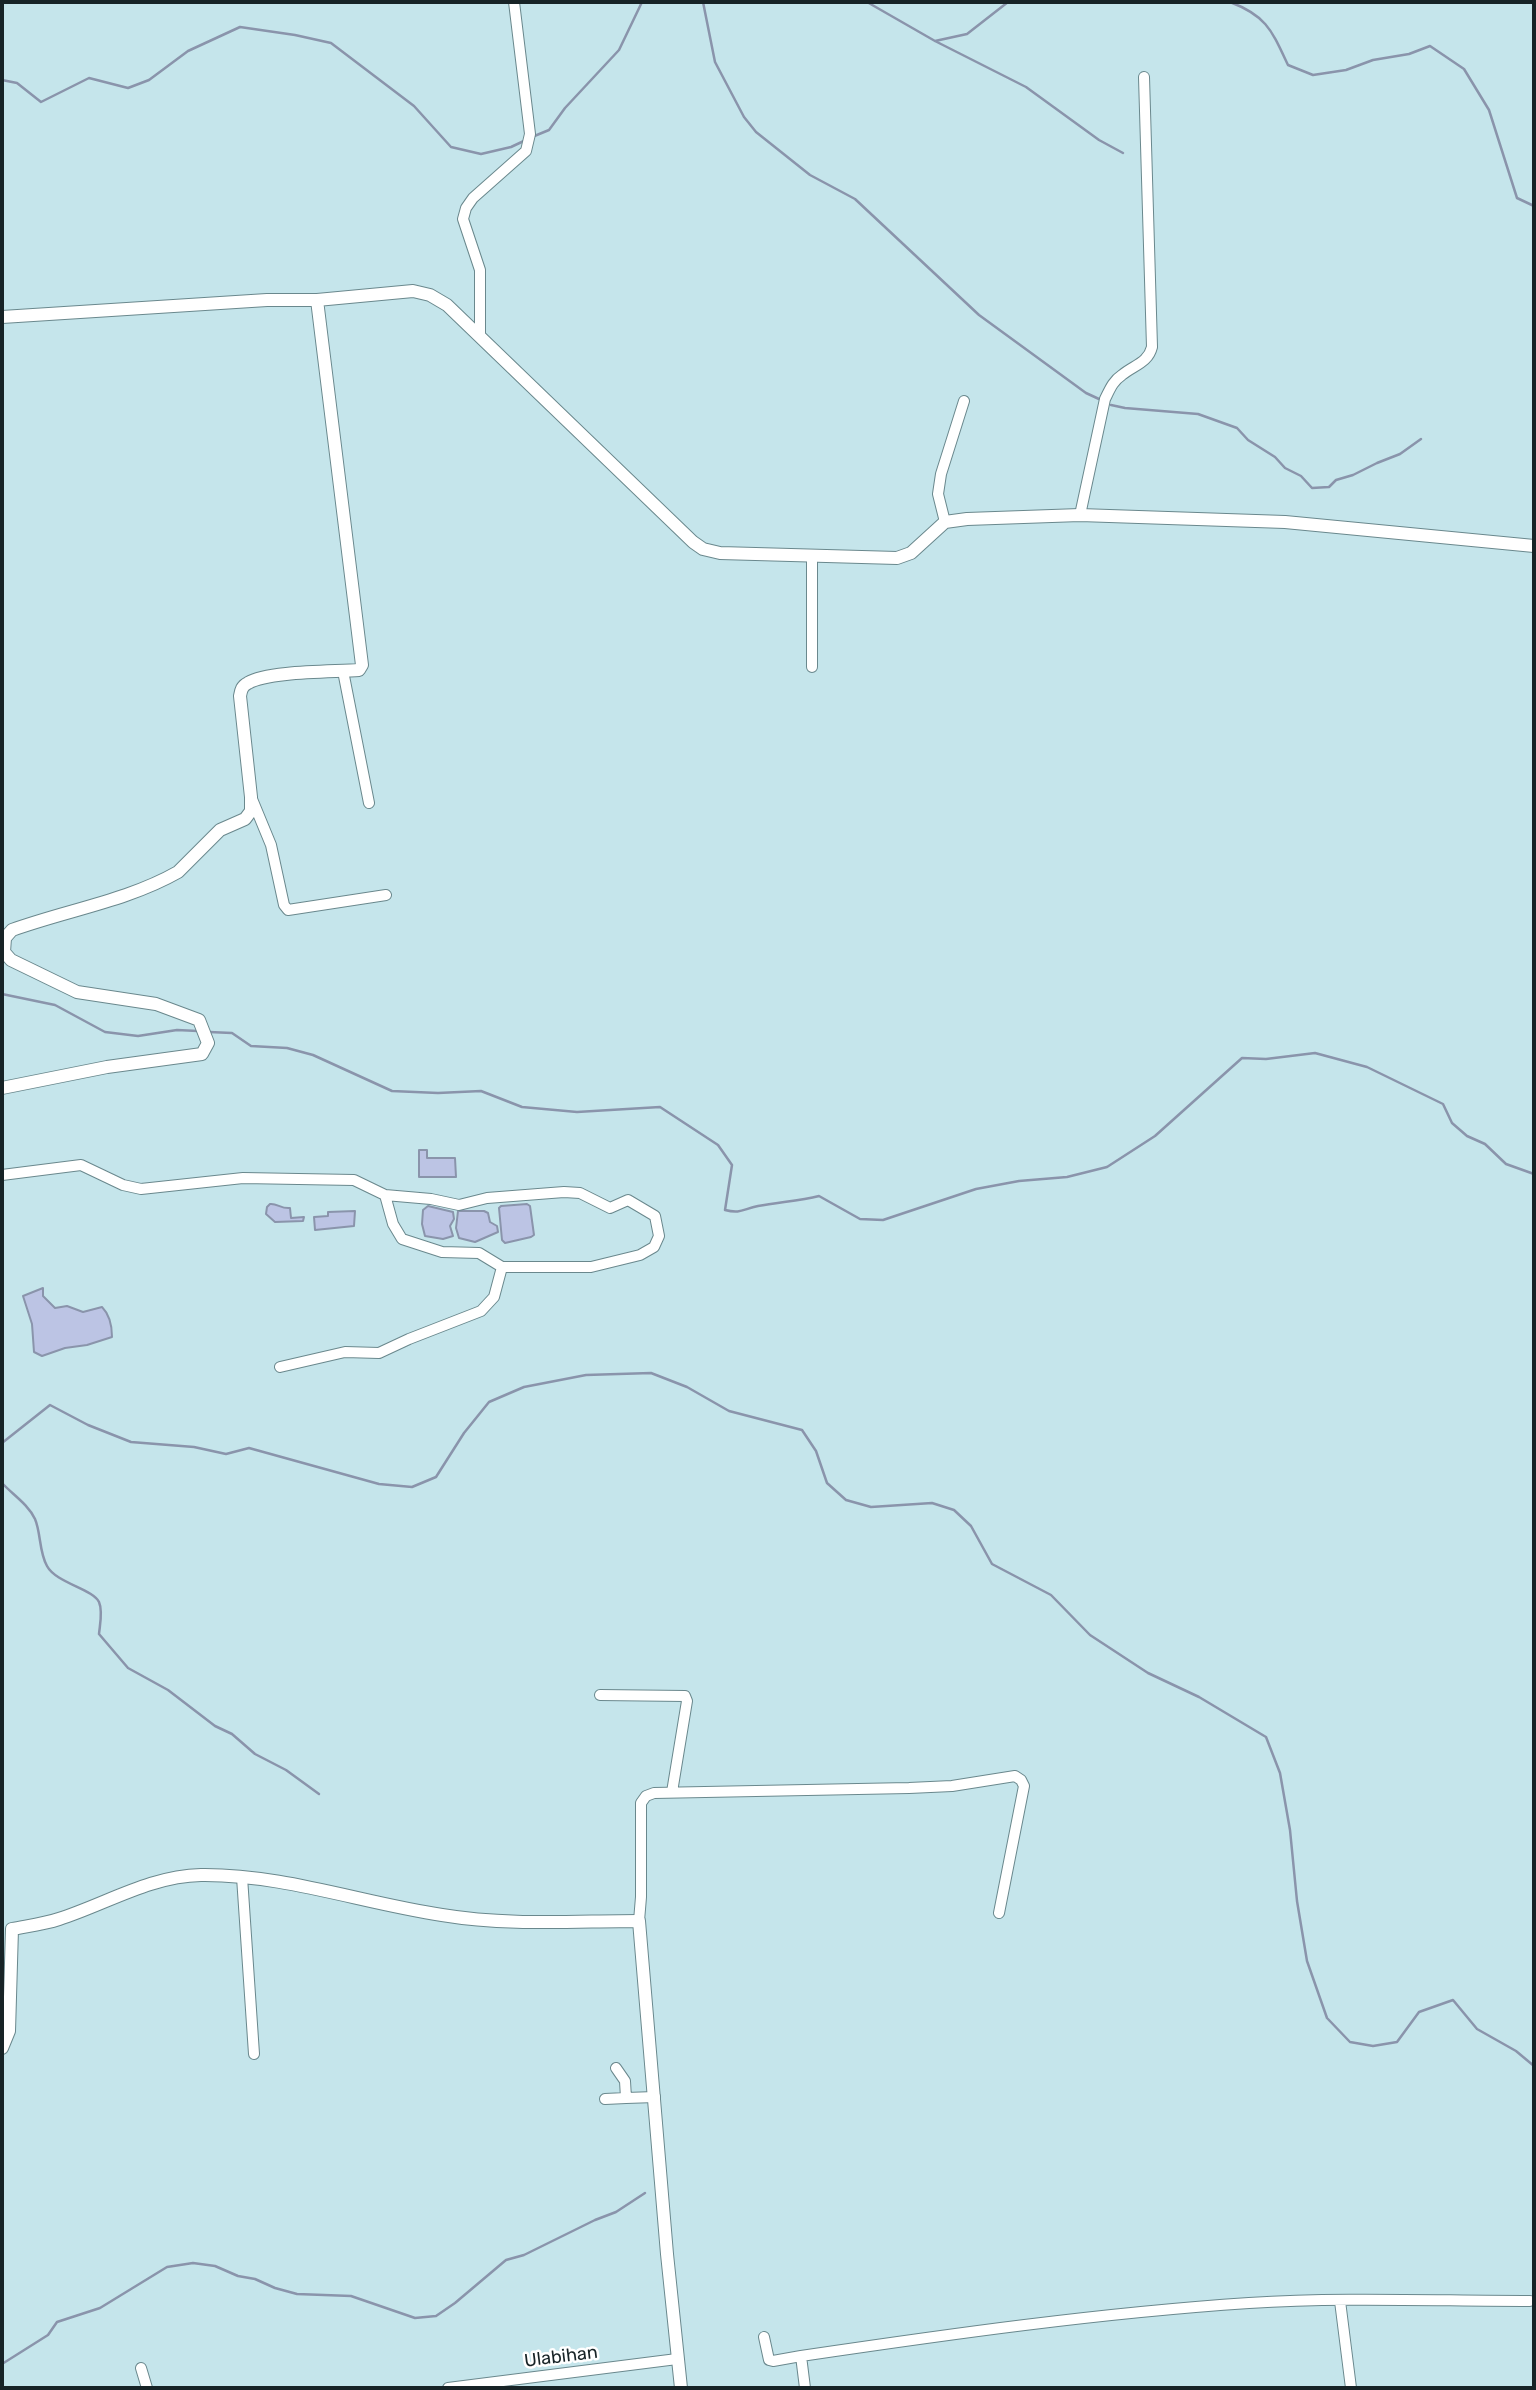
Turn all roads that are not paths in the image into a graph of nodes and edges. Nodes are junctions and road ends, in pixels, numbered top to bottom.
1 (514, 2) edge
2 (1144, 77) dead end
3 (317, 300) junction
4 (2, 317) edge
5 (480, 337) junction
6 (964, 401) dead end
7 (1080, 515) junction
8 (945, 522) junction
9 (1534, 546) edge
10 (812, 556) junction
11 (812, 667) dead end
12 (342, 671) junction
13 (251, 797) junction
14 (369, 803) dead end
15 (386, 895) dead end
16 (2, 1088) edge
17 (2, 1175) edge
18 (386, 1195) junction
19 (502, 1267) junction
20 (280, 1367) dead end
21 (600, 1695) dead end
22 (672, 1792) junction
23 (242, 1877) junction
24 (999, 1913) dead end
25 (639, 1922) junction
26 (7, 1930) edge
27 (2, 2048) edge
28 (254, 2054) dead end
29 (616, 2068) dead end
30 (655, 2097) junction
31 (626, 2098) junction
32 (605, 2099) dead end
33 (1340, 2301) junction
34 (1530, 2301) dead end
35 (764, 2337) dead end
36 (801, 2356) junction
37 (677, 2359) junction
38 (141, 2368) dead end
39 (147, 2388) edge
40 (448, 2388) edge
41 (681, 2388) edge
42 (805, 2388) edge
43 (1351, 2388) edge

1 - 5 street
2 - 7 street
3 - 4 street
3 - 5 street
3 - 12 street
5 - 10 street
6 - 8 street
7 - 8 street
7 - 9 street
8 - 10 street
10 - 11 street
12 - 13 street
12 - 14 street
13 - 15 street
13 - 16 street
17 - 18 street
18 - 19 street
18 - 19 street
19 - 20 street
21 - 22 street
22 - 24 street
22 - 25 street
23 - 25 street
23 - 26 street
23 - 28 street
25 - 30 street
26 - 27 street
29 - 31 street
30 - 31 street
30 - 37 street
31 - 32 street
33 - 34 street
33 - 36 street
33 - 43 street
35 - 36 street
36 - 42 street
37 - 40 street, Ulabihan
37 - 41 street
38 - 39 street

